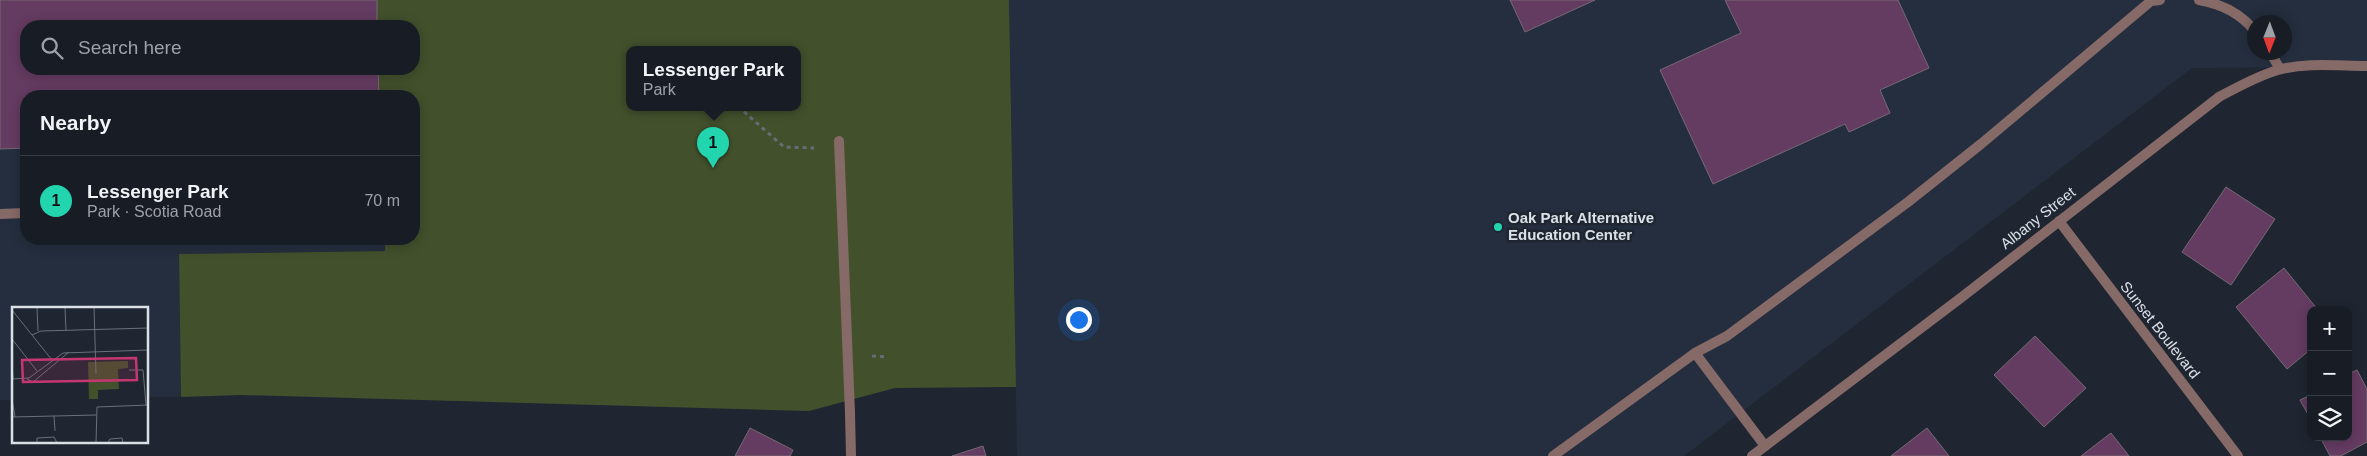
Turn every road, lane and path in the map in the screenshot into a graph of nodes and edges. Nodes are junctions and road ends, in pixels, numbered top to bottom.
1 (2160, 0) edge
2 (2199, 0) edge
3 (2247, 22) edge
4 (2275, 60) edge
5 (2367, 66) edge
6 (2280, 69) junction
7 (743, 111) edge
8 (839, 144) joint
9 (0, 214) edge
10 (20, 214) edge
11 (2059, 221) junction
12 (1696, 353) junction
13 (1765, 450) edge
14 (851, 456) edge
15 (1553, 456) edge
16 (1752, 456) edge
17 (2238, 456) edge

1 - 12 street
2 - 3 street
4 - 6 street
5 - 6 street, Albany Street
6 - 11 street, Albany Street
7 - 8 path
8 - 14 street
9 - 10 street
11 - 13 street, Albany Street
11 - 17 street, Sunset Boulevard
12 - 13 street
12 - 15 street
13 - 16 street, Albany Street

